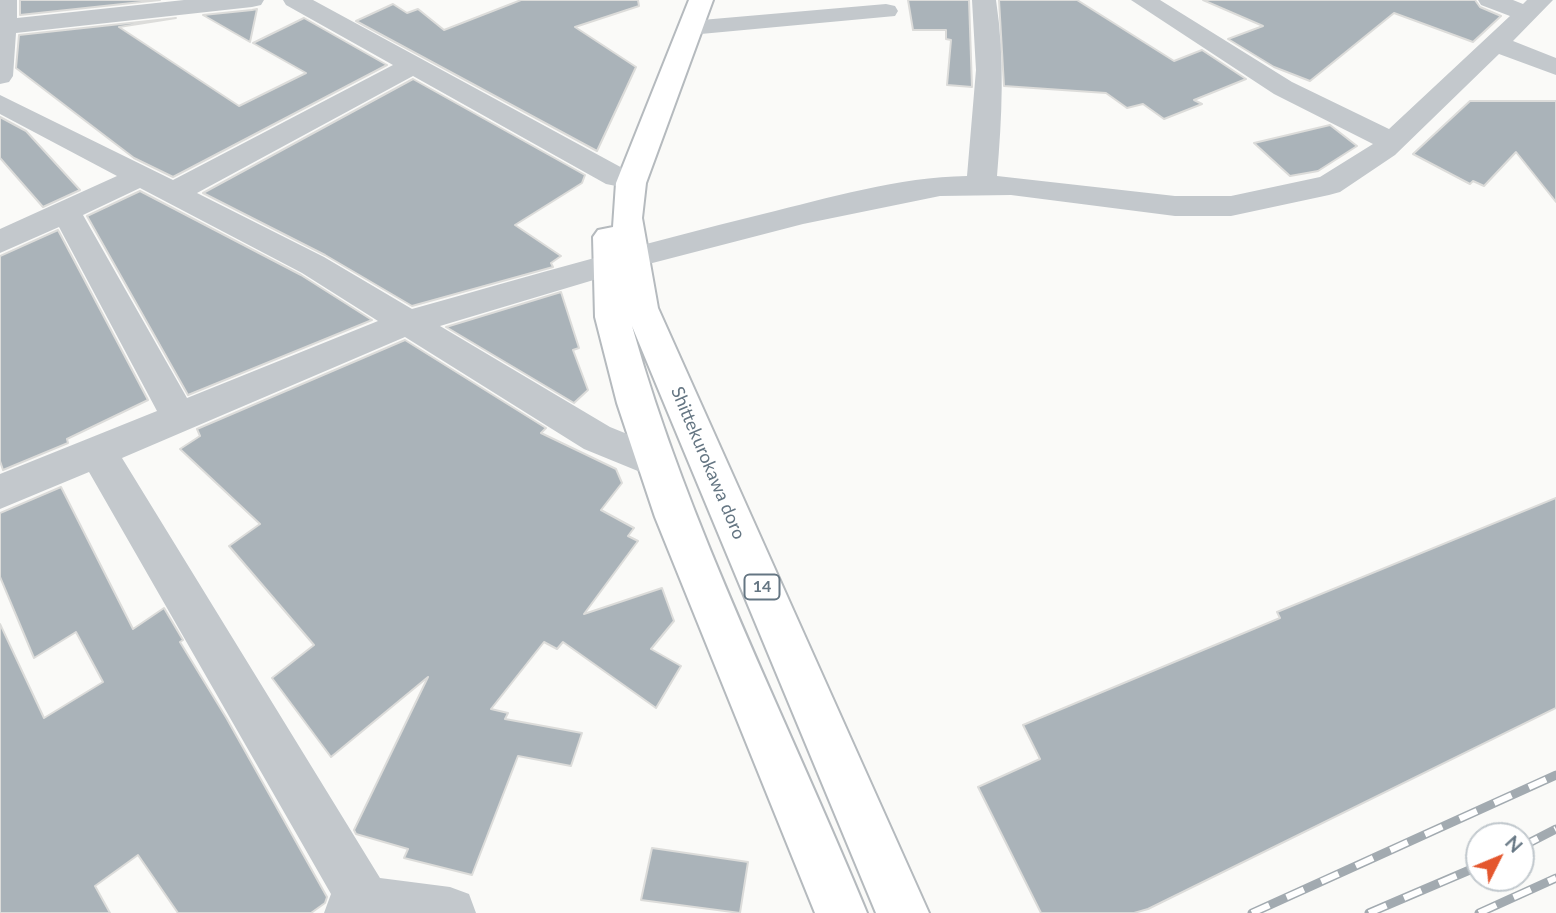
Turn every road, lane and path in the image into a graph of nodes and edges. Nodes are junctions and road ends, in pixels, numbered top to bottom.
1 (6, 0) edge
2 (252, 0) edge
3 (295, 0) edge
4 (686, 0) edge
5 (701, 0) edge
6 (984, 0) edge
7 (1143, 0) edge
8 (1490, 0) edge
9 (160, 5) edge
10 (1534, 7) edge
11 (886, 11) dead end
12 (3, 26) edge
13 (691, 28) junction
14 (1497, 44) junction
15 (413, 65) junction
16 (1556, 67) edge
17 (0, 76) edge
18 (0, 103) edge
19 (1392, 142) junction
20 (143, 175) junction
21 (616, 177) junction
22 (981, 184) junction
23 (175, 192) junction
24 (66, 212) junction
25 (0, 242) edge
26 (621, 261) junction
27 (410, 322) junction
28 (178, 415) junction
29 (98, 452) junction
30 (655, 462) junction
31 (0, 492) edge
32 (358, 908) edge
33 (450, 913) edge
34 (841, 913) edge
35 (903, 913) edge

1 - 12 street
2 - 9 street
3 - 15 street
4 - 21 main road, Shittekurokawa doro / 14
5 - 13 main road, Shittekurokawa doro / 14
6 - 22 street
7 - 19 street
8 - 10 street
9 - 12 street
10 - 14 street
11 - 13 street
12 - 17 street
13 - 26 main road, Shittekurokawa doro / 14
14 - 16 street
14 - 19 street
15 - 21 street
15 - 23 street
18 - 20 street
19 - 22 street
20 - 23 street
20 - 24 street
21 - 26 main road, Shittekurokawa doro / 14
22 - 26 street
23 - 27 street
24 - 25 street
24 - 28 street
26 - 27 street
26 - 30 main road, Shittekurokawa doro / 14
26 - 35 main road, Shittekurokawa doro / 14
27 - 28 street
27 - 30 street
28 - 29 street
29 - 31 street
29 - 32 street
30 - 34 main road, Shittekurokawa doro / 14
32 - 33 street

